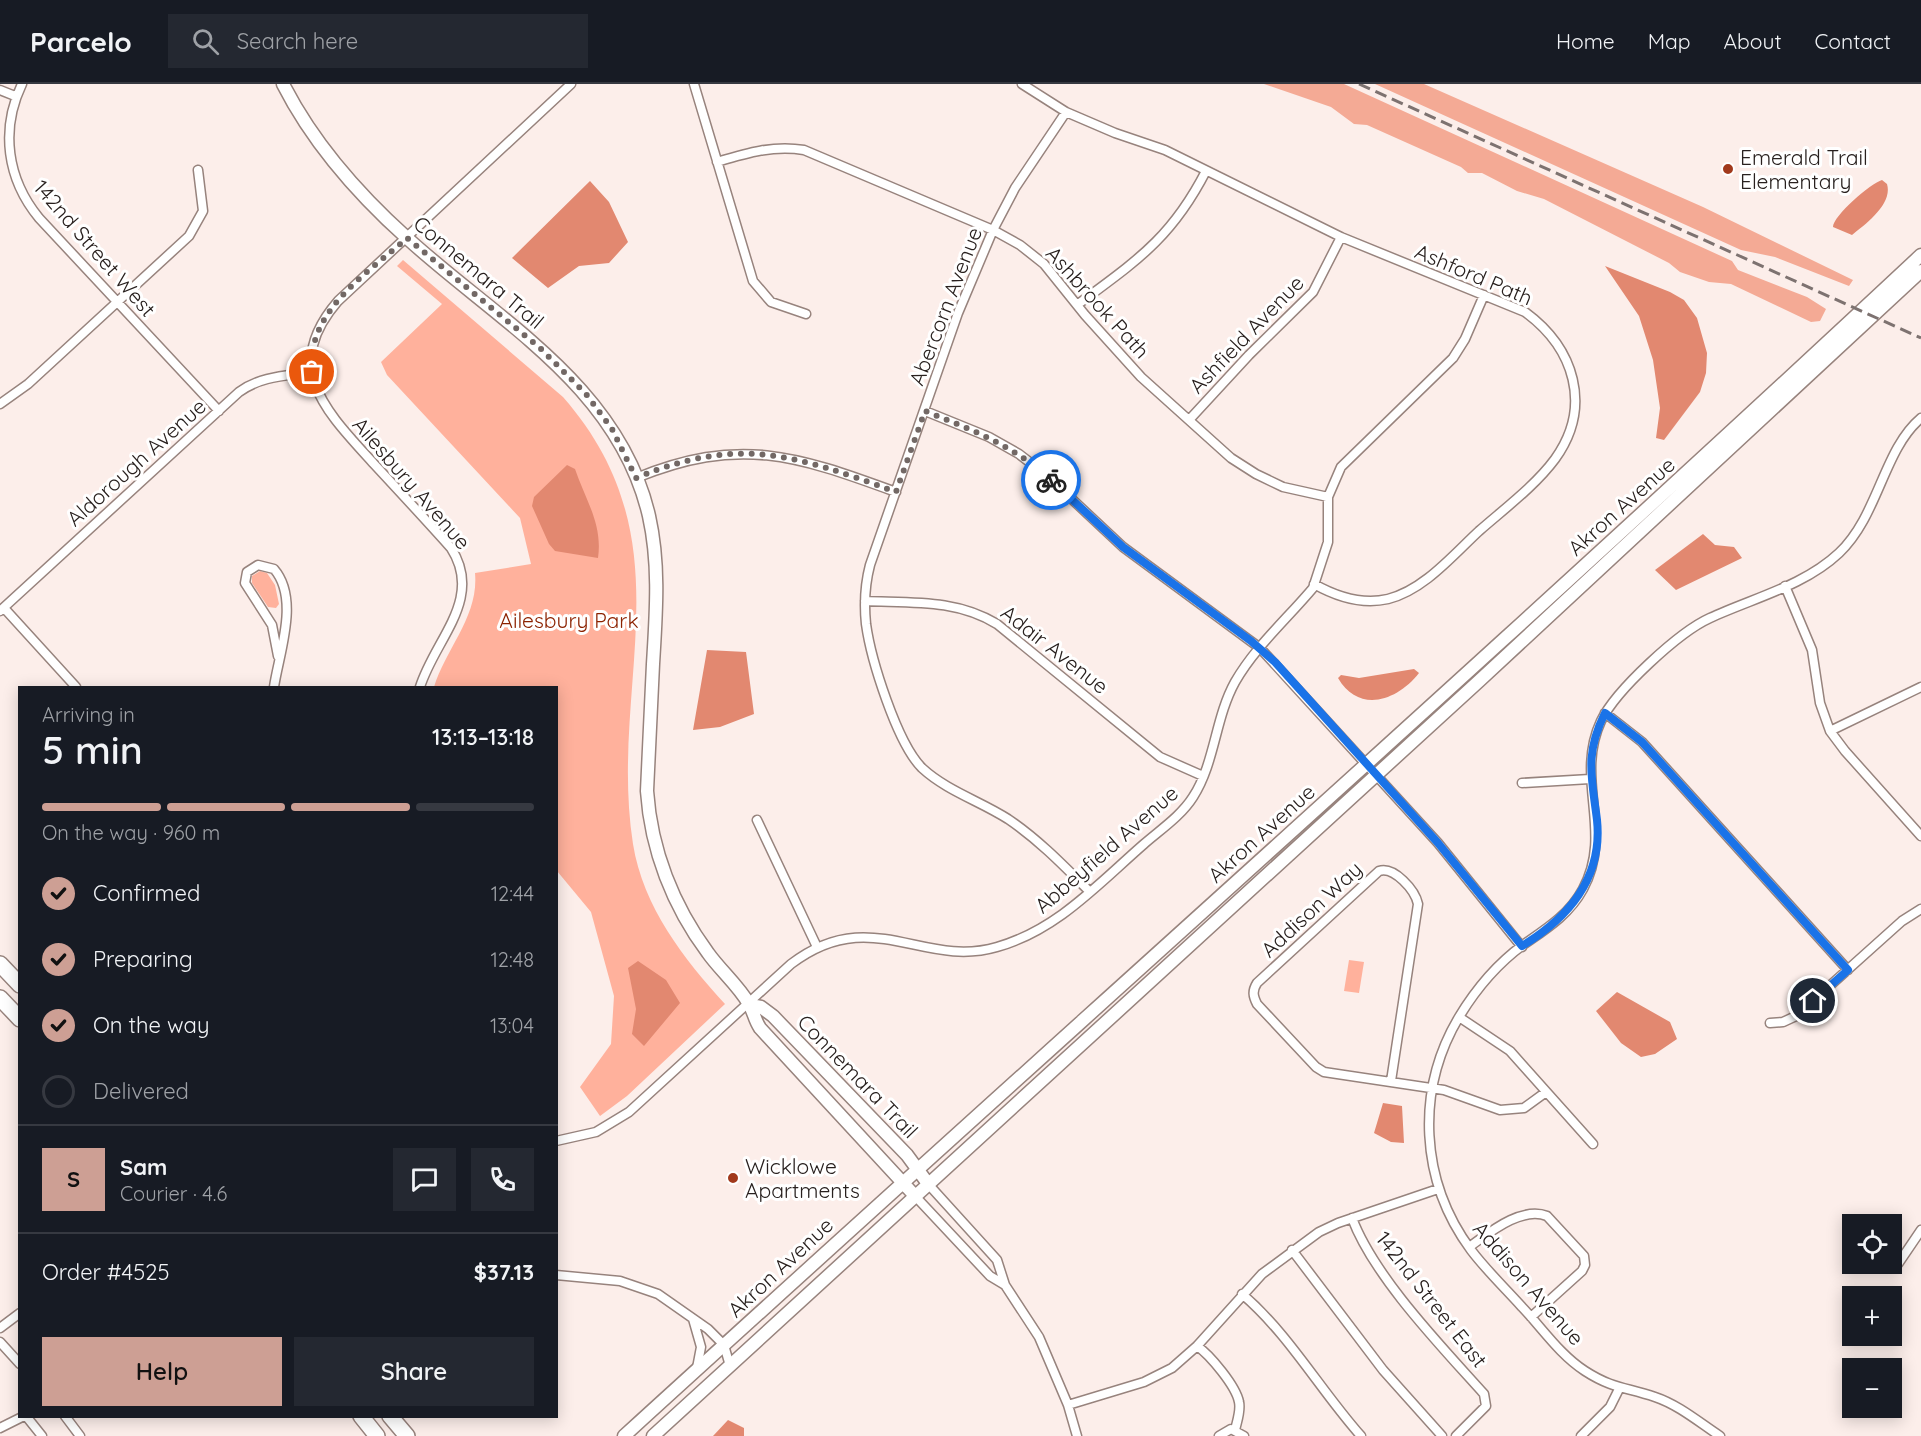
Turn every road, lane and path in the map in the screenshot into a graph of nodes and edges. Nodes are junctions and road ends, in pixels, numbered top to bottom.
1 (22, 84) edge
2 (283, 84) edge
3 (571, 84) edge
4 (694, 84) edge
5 (1022, 84) edge
6 (0, 90) edge
7 (15, 96) junction
8 (1066, 112) junction
9 (717, 162) junction
10 (198, 170) dead end
11 (1206, 171) junction
12 (993, 230) junction
13 (1341, 237) junction
14 (407, 238) junction
15 (1921, 255) edge
16 (1921, 271) edge
17 (1484, 295) junction
18 (117, 302) junction
19 (1077, 305) junction
20 (806, 314) dead end
21 (312, 372) junction
22 (0, 404) edge
23 (219, 411) junction
24 (925, 411) junction
25 (1921, 418) edge
26 (1189, 420) junction
27 (636, 478) junction
28 (896, 492) junction
29 (1328, 497) junction
30 (1314, 584) junction
31 (1785, 586) junction
32 (865, 602) junction
33 (2, 609) edge
34 (1260, 648) junction
35 (278, 656) junction
36 (75, 686) edge
37 (274, 686) edge
38 (420, 686) edge
39 (1921, 687) edge
40 (1605, 713) junction
41 (1830, 731) junction
42 (1367, 763) junction
43 (1377, 775) junction
44 (1203, 776) junction
45 (1590, 779) junction
46 (1522, 783) dead end
47 (757, 820) dead end
48 (1921, 836) edge
49 (1090, 892) junction
50 (1921, 909) edge
51 (1522, 946) junction
52 (817, 947) junction
53 (0, 964) edge
54 (1848, 970) junction
55 (18, 983) edge
56 (0, 998) edge
57 (750, 1005) junction
58 (18, 1017) edge
59 (1459, 1017) junction
60 (1770, 1023) dead end
61 (1391, 1081) junction
62 (1432, 1088) junction
63 (1546, 1092) junction
64 (558, 1141) edge
65 (1593, 1144) dead end
66 (917, 1168) junction
67 (901, 1182) junction
68 (929, 1185) junction
69 (1438, 1189) junction
70 (916, 1197) junction
71 (1352, 1218) junction
72 (1921, 1230) edge
73 (1469, 1247) junction
74 (1292, 1250) junction
75 (1902, 1258) edge
76 (558, 1275) edge
77 (1005, 1285) junction
78 (1242, 1294) junction
79 (18, 1314) edge
80 (1532, 1317) junction
81 (693, 1319) junction
82 (0, 1328) edge
83 (0, 1342) edge
84 (723, 1346) junction
85 (1197, 1346) junction
86 (18, 1362) edge
87 (730, 1366) junction
88 (697, 1370) junction
89 (1619, 1389) junction
90 (1068, 1405) junction
91 (21, 1418) edge
92 (27, 1418) edge
93 (66, 1418) edge
94 (363, 1418) edge
95 (392, 1418) edge
96 (0, 1428) edge
97 (1235, 1430) junction
98 (42, 1436) edge
99 (80, 1436) edge
100 (378, 1436) edge
101 (407, 1436) edge
102 (624, 1436) edge
103 (653, 1436) edge
104 (1077, 1436) edge
105 (1219, 1436) edge
106 (1244, 1436) edge
107 (1361, 1436) edge
108 (1442, 1436) edge
109 (1455, 1436) edge
110 (1581, 1436) edge
111 (1720, 1436) edge

1 - 7 street, 142nd Street West
2 - 14 street, Connemara Trail
3 - 14 street, Ailesbury Avenue
4 - 9 street
5 - 8 street, Ashford Path
6 - 7 street
7 - 18 street, 142nd Street West
8 - 11 street, Ashford Path
8 - 12 street, Abercorn Avenue
9 - 12 street, Ashbrook Path
9 - 20 street
10 - 18 street
11 - 13 street, Ashford Path
11 - 19 street
12 - 19 street, Ashbrook Path
12 - 24 street, Abercorn Avenue
13 - 17 street, Ashford Path
13 - 26 street, Ashfield Avenue
14 - 21 street, Ailesbury Avenue
14 - 27 street, Connemara Trail
15 - 42 street, Akron Avenue
16 - 43 street, Akron Avenue
17 - 29 street, Abbeyfield Avenue
17 - 30 street, Ashford Path
18 - 22 street
18 - 23 street, 142nd Street West
19 - 26 street, Ashbrook Path
21 - 23 street, Aldorough Avenue
21 - 38 street, Ailesbury Avenue
23 - 33 street, Aldorough Avenue
24 - 28 street, Abercorn Avenue
24 - 34 street
25 - 31 street, Addison Avenue
26 - 29 street, Ashbrook Path
27 - 28 street
27 - 57 street, Connemara Trail
28 - 32 street, Abercorn Avenue
29 - 30 street, Abbeyfield Avenue
30 - 34 street, Abbeyfield Avenue
31 - 40 street, Addison Avenue
31 - 41 street
32 - 44 street, Adair Avenue
32 - 49 street, Abercorn Avenue
33 - 36 street
34 - 42 street
34 - 44 street, Abbeyfield Avenue
35 - 35 street
35 - 37 street
39 - 41 street
40 - 45 street, Addison Avenue
40 - 54 street
41 - 48 street
42 - 43 street
42 - 66 street, Akron Avenue
43 - 51 street
43 - 68 street, Akron Avenue
44 - 49 street, Abbeyfield Avenue
45 - 46 street
45 - 51 street, Addison Avenue
47 - 52 street
49 - 52 street, Abbeyfield Avenue
50 - 54 street
51 - 59 street, Addison Avenue
52 - 57 street, Abbeyfield Avenue
53 - 55 highway
54 - 60 street
56 - 58 highway
57 - 64 street, Abbeyfield Avenue
57 - 66 street, Connemara Trail
57 - 67 street, Connemara Trail
59 - 62 street, Addison Avenue
59 - 63 street
61 - 61 street, Addison Way
61 - 62 street, Addison Way
62 - 63 street, Addison Way
62 - 69 street, Addison Avenue
63 - 65 street
66 - 67 street, Akron Avenue
66 - 68 street, Connemara Trail
67 - 70 street, Connemara Trail
67 - 84 street, Akron Avenue
68 - 70 street, Akron Avenue
68 - 77 street
69 - 71 street
69 - 73 street, Addison Avenue
70 - 77 street
70 - 87 street, Akron Avenue
71 - 74 street
71 - 109 street, 142nd Street East
72 - 75 street
73 - 80 street, Addison Avenue
73 - 80 street
74 - 78 street
74 - 108 street
76 - 81 street
77 - 90 street
78 - 85 street
78 - 107 street
79 - 82 street
80 - 89 street, Addison Avenue
81 - 84 street
81 - 88 street
83 - 86 street
84 - 87 street
84 - 88 street, Akron Avenue
85 - 90 street
85 - 97 street
87 - 103 street, Akron Avenue
88 - 102 street, Akron Avenue
89 - 110 street
89 - 111 street, Addison Avenue
90 - 104 street
91 - 96 street
92 - 98 street
93 - 99 street
94 - 100 highway
95 - 101 highway
97 - 105 street
97 - 106 street

